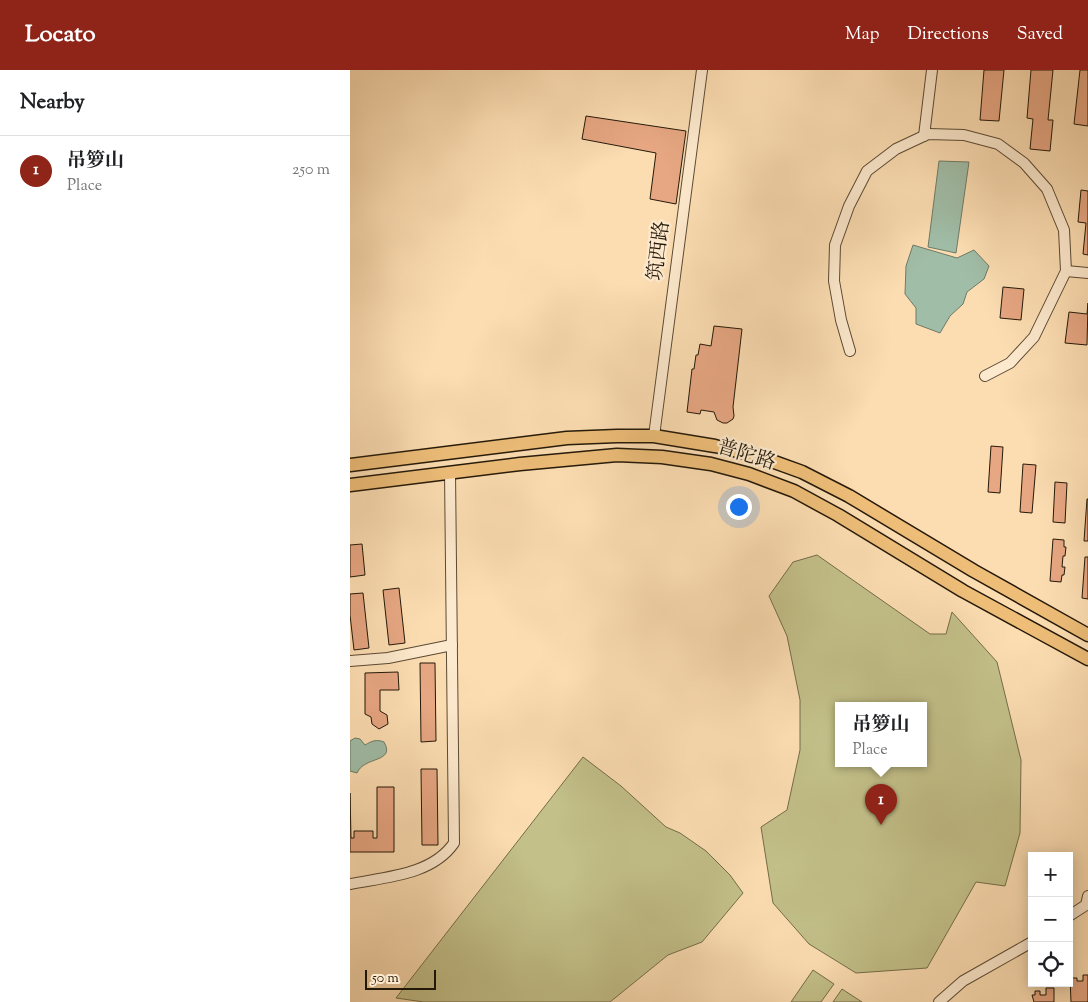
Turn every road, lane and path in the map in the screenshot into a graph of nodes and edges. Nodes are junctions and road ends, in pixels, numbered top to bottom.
1 (702, 70) edge
2 (932, 70) edge
3 (924, 136) junction
4 (1066, 271) junction
5 (1088, 273) edge
6 (850, 351) dead end
7 (985, 376) dead end
8 (654, 436) junction
9 (350, 465) edge
10 (450, 472) junction
11 (350, 485) edge
12 (1088, 635) edge
13 (452, 646) junction
14 (1088, 659) edge
15 (350, 661) edge
16 (350, 884) edge
17 (1088, 896) edge
18 (1073, 913) edge
19 (1028, 944) edge
20 (938, 1002) edge

1 - 8 street, 筑西路
2 - 3 street
3 - 4 street
3 - 6 street
4 - 5 street
4 - 7 street
8 - 9 main road, 普陀路
8 - 12 main road, 普陀路
10 - 11 main road, 普陀路
10 - 13 street
10 - 14 main road, 普陀路
13 - 15 street
13 - 16 street
17 - 18 street
19 - 20 street

